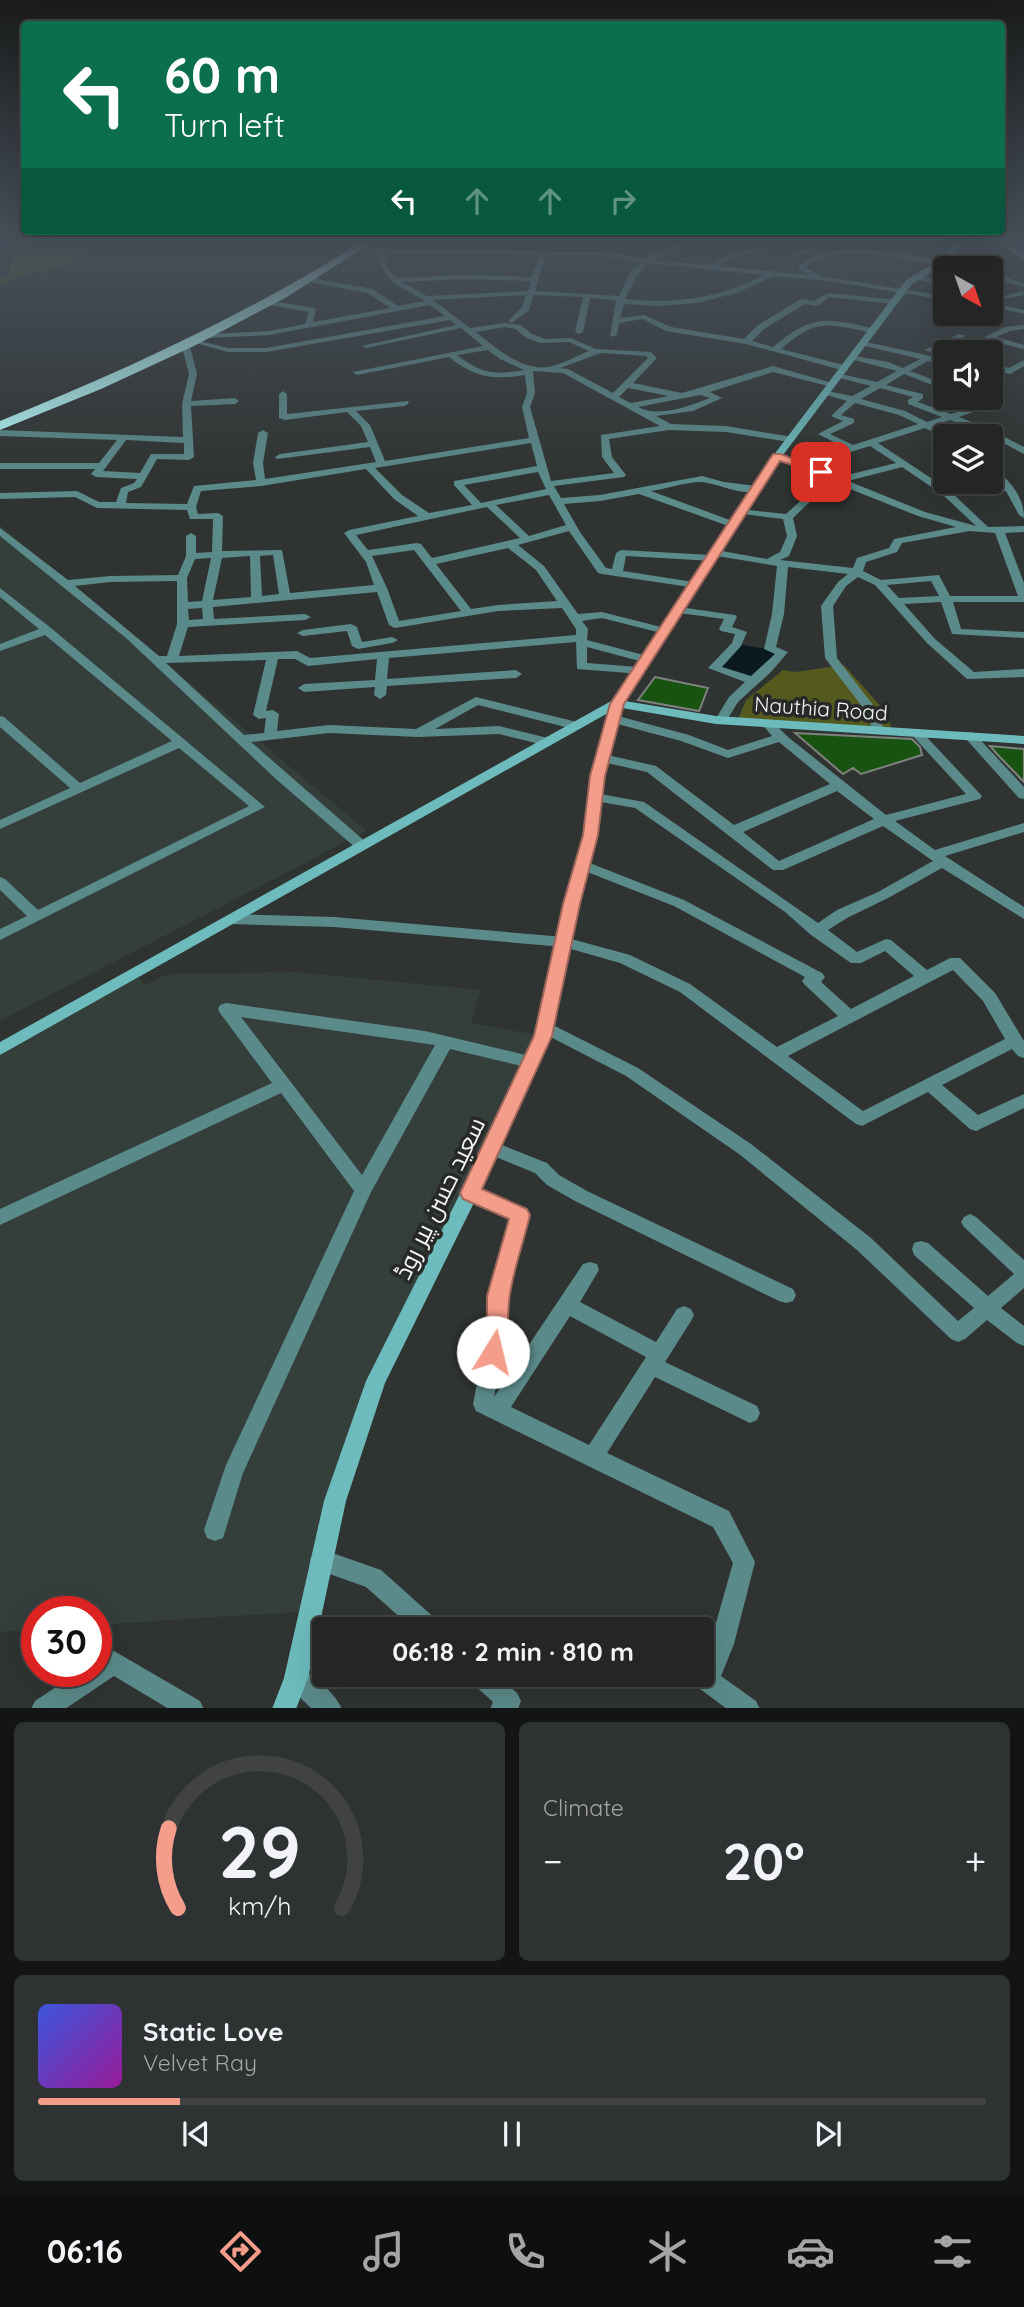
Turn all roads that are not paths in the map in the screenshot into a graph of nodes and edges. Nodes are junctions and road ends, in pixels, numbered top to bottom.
1 (219, 321) edge
2 (238, 321) edge
3 (310, 321) edge
4 (340, 321) edge
5 (434, 321) edge
6 (454, 321) edge
7 (581, 321) edge
8 (615, 321) edge
9 (651, 321) edge
10 (771, 321) edge
11 (817, 321) edge
12 (820, 321) edge
13 (881, 321) edge
14 (1023, 324) edge
15 (309, 327) junction
16 (464, 328) junction
17 (579, 332) dead end
18 (612, 335) dead end
19 (869, 336) junction
20 (962, 336) dead end
21 (989, 338) junction
22 (985, 340) edge
23 (197, 342) junction
24 (746, 342) junction
25 (366, 346) dead end
26 (489, 347) junction
27 (1024, 347) edge
28 (774, 350) junction
29 (597, 352) junction
30 (450, 354) junction
31 (927, 354) junction
32 (933, 354) edge
33 (853, 357) junction
34 (933, 357) edge
35 (1024, 363) edge
36 (1003, 369) edge
37 (528, 370) junction
38 (548, 370) junction
39 (357, 372) dead end
40 (842, 372) junction
41 (901, 372) junction
42 (933, 383) edge
43 (628, 385) junction
44 (880, 386) junction
45 (829, 388) junction
46 (701, 392) junction
47 (283, 394) dead end
48 (683, 396) junction
49 (614, 397) junction
50 (854, 399) junction
51 (235, 401) dead end
52 (405, 403) dead end
53 (186, 404) junction
54 (629, 406) junction
55 (975, 410) edge
56 (350, 411) junction
57 (646, 415) junction
58 (0, 417) edge
59 (950, 419) junction
60 (930, 425) junction
61 (0, 426) edge
62 (669, 427) junction
63 (933, 427) edge
64 (0, 433) edge
65 (263, 433) dead end
66 (123, 438) junction
67 (790, 439) junction
68 (188, 440) junction
69 (536, 440) junction
70 (869, 441) junction
71 (373, 444) junction
72 (851, 447) junction
73 (1024, 451) edge
74 (280, 457) dead end
75 (777, 457) junction
76 (382, 464) junction
77 (801, 464) junction
78 (902, 464) junction
79 (0, 466) edge
80 (103, 466) junction
81 (369, 467) junction
82 (542, 468) junction
83 (143, 476) junction
84 (841, 480) junction
85 (261, 483) junction
86 (1003, 483) edge
87 (1008, 488) junction
88 (757, 489) junction
89 (1003, 489) edge
90 (642, 491) junction
91 (553, 492) junction
92 (0, 496) edge
93 (484, 505) junction
94 (120, 506) junction
95 (191, 508) junction
96 (743, 511) junction
97 (1024, 515) edge
98 (428, 517) junction
99 (788, 517) junction
100 (734, 525) junction
101 (572, 527) junction
102 (970, 528) junction
103 (1024, 528) edge
104 (985, 530) junction
105 (0, 531) edge
106 (999, 531) junction
107 (191, 536) dead end
108 (527, 539) junction
109 (510, 544) junction
110 (255, 552) junction
111 (217, 554) junction
112 (365, 554) junction
113 (191, 556) junction
114 (715, 556) junction
115 (429, 562) junction
116 (768, 562) junction
117 (783, 564) junction
118 (857, 572) junction
119 (617, 573) junction
120 (182, 578) junction
121 (879, 583) junction
122 (64, 584) junction
123 (696, 585) junction
124 (382, 588) junction
125 (0, 591) edge
126 (308, 595) junction
127 (285, 597) junction
128 (946, 598) junction
129 (1024, 598) edge
130 (257, 599) junction
131 (896, 603) junction
132 (207, 604) junction
133 (566, 604) junction
134 (184, 606) junction
135 (679, 610) junction
136 (468, 613) junction
137 (305, 617) junction
138 (575, 618) junction
139 (209, 622) junction
140 (183, 624) junction
141 (47, 630) junction
142 (665, 631) junction
143 (303, 634) junction
144 (1024, 635) edge
145 (392, 640) dead end
146 (582, 640) junction
147 (0, 649) edge
148 (383, 654) junction
149 (297, 655) junction
150 (272, 656) junction
151 (172, 659) junction
152 (647, 659) junction
153 (156, 660) junction
154 (638, 671) junction
155 (1024, 673) edge
156 (516, 674) dead end
157 (751, 680) junction
158 (304, 688) dead end
159 (380, 689) junction
160 (615, 711) junction
161 (0, 720) edge
162 (721, 720) junction
163 (768, 723) junction
164 (577, 726) junction
165 (878, 730) junction
166 (418, 733) junction
167 (916, 733) junction
168 (270, 736) junction
169 (970, 736) junction
170 (781, 737) junction
171 (242, 739) junction
172 (1024, 740) edge
173 (181, 742) junction
174 (548, 742) junction
175 (603, 758) junction
176 (839, 785) junction
177 (79, 789) junction
178 (1024, 795) edge
179 (595, 797) junction
180 (884, 820) junction
181 (0, 825) edge
182 (1024, 827) edge
183 (733, 831) junction
184 (362, 846) junction
185 (938, 858) junction
186 (582, 865) junction
187 (0, 882) edge
188 (1024, 914) edge
189 (37, 916) junction
190 (232, 919) junction
191 (816, 931) junction
192 (0, 934) edge
193 (564, 942) junction
194 (924, 976) junction
195 (848, 1016) junction
196 (545, 1027) junction
197 (446, 1041) junction
198 (1019, 1046) edge
199 (0, 1049) edge
200 (776, 1055) junction
201 (530, 1062) junction
202 (284, 1085) junction
203 (931, 1085) junction
204 (1024, 1100) edge
205 (492, 1148) junction
206 (363, 1190) junction
207 (470, 1193) junction
208 (0, 1217) edge
209 (970, 1222) dead end
210 (921, 1249) dead end
211 (590, 1270) dead end
212 (1024, 1274) edge
213 (786, 1295) dead end
214 (567, 1305) junction
215 (987, 1308) junction
216 (684, 1315) dead end
217 (1024, 1337) edge
218 (655, 1360) junction
219 (497, 1410) junction
220 (750, 1413) dead end
221 (593, 1457) junction
222 (215, 1531) dead end
223 (321, 1560) junction
224 (417, 1617) edge
225 (296, 1678) junction
226 (493, 1687) edge
227 (45, 1708) edge
228 (190, 1708) edge
229 (284, 1708) edge
230 (329, 1708) edge
231 (503, 1708) edge
232 (747, 1708) edge

1 - 58 highway
2 - 23 highway
3 - 15 street
4 - 15 street
5 - 23 street
6 - 16 street
7 - 17 street
8 - 18 street
9 - 24 street
10 - 24 street
11 - 28 street
12 - 19 street
13 - 19 street
14 - 21 street
15 - 23 street
16 - 25 street
16 - 26 street
16 - 29 street
19 - 31 street
19 - 33 street
20 - 31 street
21 - 22 street
21 - 27 street
23 - 53 street
23 - 61 highway
24 - 28 street
26 - 30 street
26 - 37 street
28 - 40 street
29 - 38 street
29 - 43 street
30 - 37 street
30 - 39 street
31 - 32 street
31 - 34 street
31 - 41 street
33 - 40 street
33 - 41 street
35 - 36 street
37 - 38 street
37 - 69 street
38 - 49 street
40 - 44 street
40 - 45 street
41 - 42 street
41 - 44 street
43 - 48 street
43 - 49 street
44 - 50 street
44 - 59 street
45 - 46 street
45 - 50 street
45 - 67 street
46 - 48 street
46 - 57 street
47 - 56 street
48 - 54 street
49 - 54 street
50 - 60 street
50 - 72 street
51 - 53 street
52 - 56 street
53 - 68 street
54 - 57 street
55 - 59 street
56 - 71 street
57 - 62 street
59 - 60 street
59 - 73 street
60 - 63 street
60 - 70 street
62 - 67 street
62 - 91 street
64 - 66 street
65 - 85 street
66 - 68 street
66 - 80 street
67 - 75 street
68 - 83 street
69 - 76 street
69 - 82 street
70 - 72 street
70 - 78 street
71 - 74 street
71 - 76 street
72 - 77 street
75 - 77 street
75 - 88 street
76 - 81 street
77 - 84 street
78 - 84 street
78 - 104 street
79 - 80 street
80 - 83 street
81 - 85 street
81 - 98 street
82 - 91 street
82 - 93 street
83 - 94 street
84 - 99 street
84 - 102 street
85 - 95 street
86 - 87 street
87 - 89 street
87 - 97 street
88 - 90 street
88 - 96 street
90 - 91 street
90 - 100 street
91 - 93 street
91 - 101 street
92 - 94 street
93 - 98 street
93 - 108 street
94 - 95 street
95 - 111 street
96 - 99 street
96 - 100 street
98 - 112 street
99 - 116 street
100 - 114 street
101 - 108 street
101 - 119 street
102 - 104 street
102 - 118 street
103 - 106 street
104 - 106 street
105 - 122 street
106 - 129 street
107 - 113 street
108 - 109 street
109 - 115 street
109 - 133 street
110 - 111 street
110 - 127 street
110 - 130 street
111 - 113 street
111 - 132 street
112 - 115 street
112 - 124 street
113 - 120 street
114 - 116 street
114 - 119 street
114 - 123 street
115 - 136 street
116 - 117 street
117 - 118 street
117 - 157 street
118 - 121 street
118 - 165 street
119 - 123 street
120 - 122 street
120 - 134 street
121 - 128 street
121 - 131 street
122 - 153 street
123 - 135 street
124 - 126 street
124 - 136 street
125 - 141 street
126 - 127 street
126 - 137 street
127 - 130 street
128 - 129 street
128 - 131 street
128 - 144 street
130 - 132 street
131 - 155 street
132 - 134 street
132 - 139 street
133 - 136 street
133 - 138 street
134 - 140 street
135 - 142 street
135 - 157 street
137 - 139 street
137 - 143 street
138 - 142 street
138 - 146 street
139 - 140 street
140 - 151 street
141 - 147 street
141 - 173 street
142 - 152 street
143 - 145 street
143 - 149 street
146 - 148 street
146 - 152 street
146 - 154 street
148 - 149 street
148 - 159 street
149 - 150 street
150 - 151 street
150 - 168 street
151 - 153 street
152 - 154 street
153 - 171 street
154 - 160 street
156 - 159 street
157 - 162 street
158 - 159 street
160 - 162 street, Nauthia Road
160 - 164 street
160 - 170 street
160 - 175 street, سعید حسن پیر روڈ
161 - 177 street
162 - 163 street, Nauthia Road
163 - 165 street, Nauthia Road
163 - 170 street
164 - 166 street
164 - 174 street
165 - 167 street, Nauthia Road
166 - 168 street
166 - 174 street
167 - 169 street, Nauthia Road
167 - 180 street
168 - 171 street
169 - 172 street, Nauthia Road
169 - 178 street
170 - 176 street
171 - 184 street
173 - 177 street
173 - 189 street
174 - 184 street
175 - 179 street, سعید حسن پیر روڈ
175 - 183 street
176 - 180 street
176 - 183 street
177 - 181 street
179 - 186 street, سعید حسن پیر روڈ
179 - 191 street
180 - 183 street
180 - 185 street
182 - 185 street
184 - 190 street
185 - 188 street
185 - 191 street
186 - 193 street, سعید حسن پیر روڈ
186 - 195 street
187 - 189 street
189 - 192 street
190 - 193 street
190 - 199 street
191 - 194 street
193 - 196 street, سعید حسن پیر روڈ
193 - 200 street
194 - 195 street
194 - 198 street
195 - 200 street
196 - 201 street, سعید حسن پیر روڈ
196 - 215 street
197 - 201 street
197 - 202 street
197 - 206 street
198 - 203 street
200 - 203 street
201 - 205 street, سعید حسن پیر روڈ
202 - 206 street
202 - 208 street
203 - 204 street
205 - 207 street, سعید حسن پیر روڈ
205 - 213 street
206 - 222 street
207 - 219 street
207 - 223 street, سعید حسن پیر روڈ
209 - 212 street
210 - 215 street
211 - 214 street
212 - 215 street
214 - 218 street
214 - 219 street
215 - 217 street
216 - 218 street
218 - 220 street
218 - 221 street
219 - 221 street
221 - 232 street
223 - 224 street
223 - 225 street, سعید حسن پیر روڈ
225 - 229 street, سعید حسن پیر روڈ
225 - 230 street
226 - 231 street
227 - 228 street

